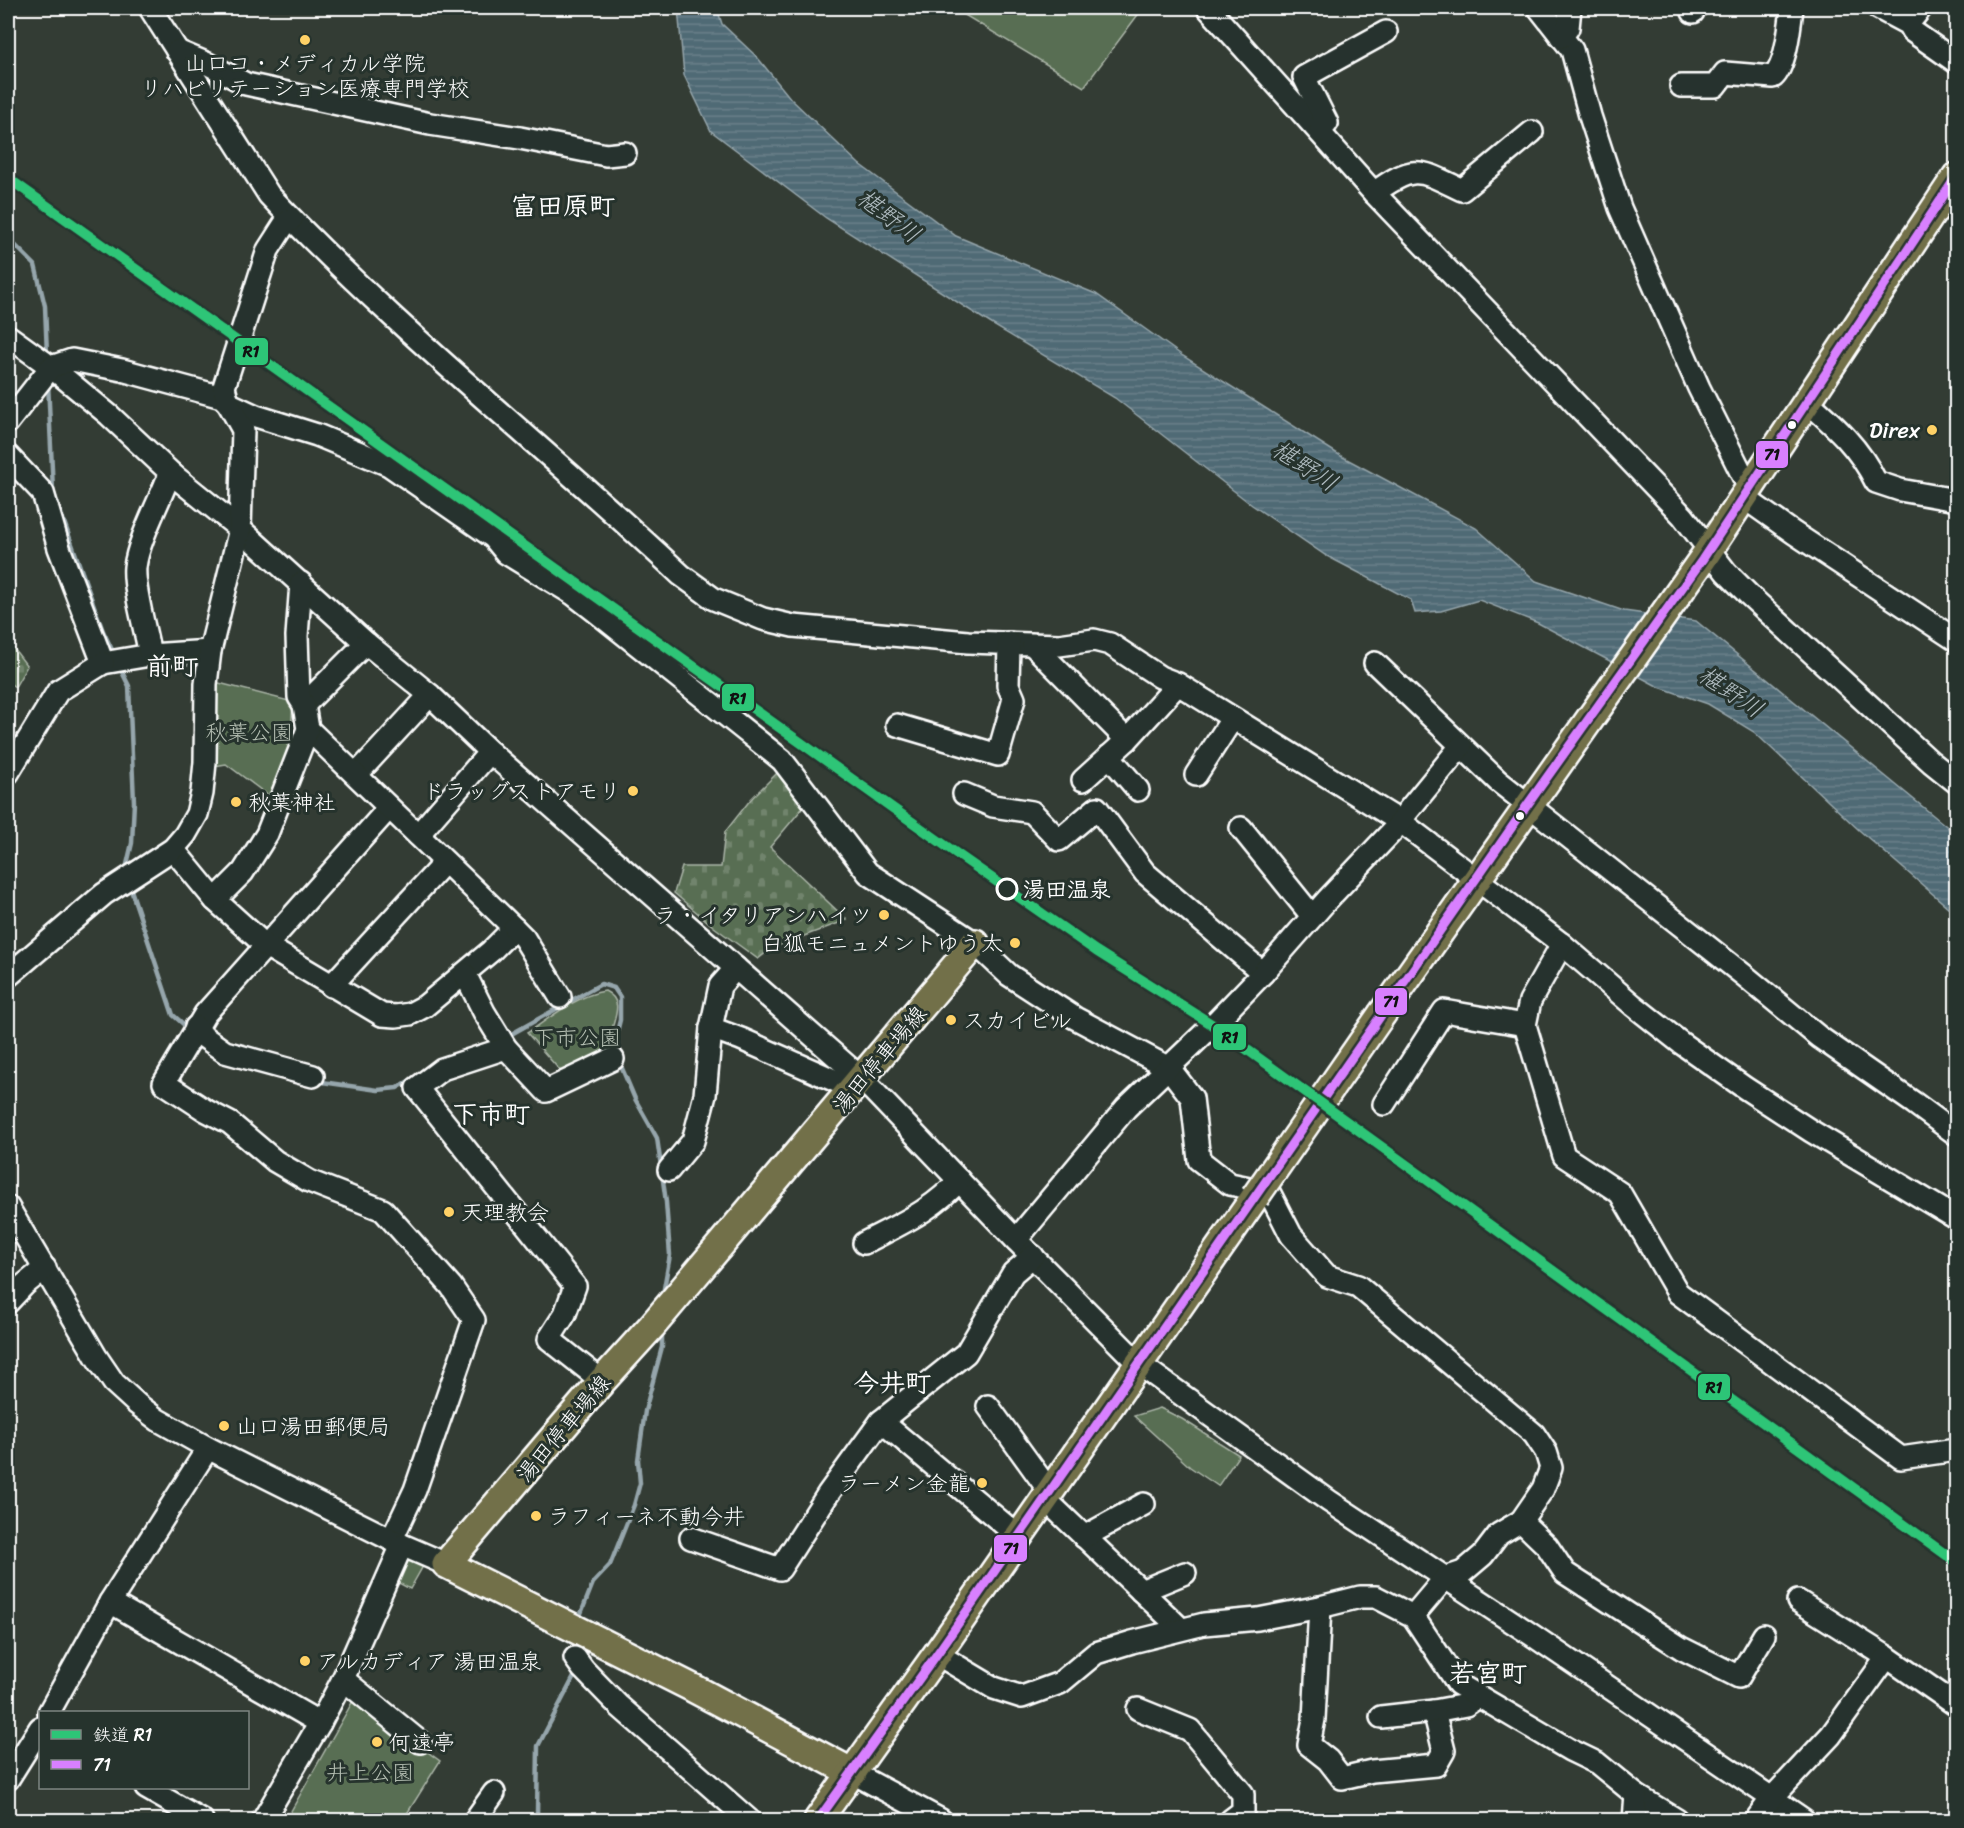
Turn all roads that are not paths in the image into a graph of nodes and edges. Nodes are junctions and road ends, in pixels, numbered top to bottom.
1 (150, 8) edge
2 (1208, 8) edge
3 (1539, 8) edge
4 (1570, 8) edge
5 (1792, 8) edge
6 (1878, 8) edge
7 (1921, 8) edge
8 (1908, 24) junction
9 (1386, 32) dead end
10 (1561, 38) junction
11 (177, 51) junction
12 (1956, 62) edge
13 (1681, 86) dead end
14 (1320, 131) junction
15 (1532, 132) dead end
16 (625, 153) dead end
17 (1954, 185) edge
18 (1374, 193) junction
19 (292, 219) junction
20 (8, 336) edge
21 (51, 367) junction
22 (1807, 401) junction
23 (228, 403) junction
24 (8, 422) edge
25 (8, 456) edge
26 (173, 475) junction
27 (1746, 493) junction
28 (1956, 500) edge
29 (240, 529) junction
30 (1705, 555) junction
31 (301, 583) junction
32 (1956, 640) edge
33 (366, 643) junction
34 (1009, 644) junction
35 (1033, 645) junction
36 (210, 651) junction
37 (150, 655) junction
38 (104, 663) junction
39 (1375, 663) dead end
40 (1178, 684) junction
41 (430, 695) junction
42 (304, 705) junction
43 (1232, 719) junction
44 (897, 725) dead end
45 (308, 729) junction
46 (1127, 740) junction
47 (1461, 746) junction
48 (490, 752) junction
49 (1109, 756) junction
50 (8, 773) edge
51 (357, 774) junction
52 (1196, 775) dead end
53 (1083, 780) dead end
54 (1956, 782) edge
55 (1138, 790) dead end
56 (964, 794) dead end
57 (1533, 798) junction
58 (389, 808) junction
59 (1401, 822) junction
60 (1241, 828) dead end
61 (418, 835) junction
62 (173, 849) junction
63 (445, 862) junction
64 (1477, 878) junction
65 (215, 900) junction
66 (1312, 916) junction
67 (514, 928) junction
68 (975, 943) junction
69 (1562, 944) junction
70 (266, 946) junction
71 (736, 968) junction
72 (1263, 973) junction
73 (465, 974) junction
74 (8, 976) edge
75 (331, 986) junction
76 (560, 997) dead end
77 (1525, 1025) junction
78 (196, 1027) junction
79 (711, 1028) junction
80 (506, 1048) junction
81 (613, 1059) dead end
82 (1169, 1068) junction
83 (313, 1076) dead end
84 (858, 1083) junction
85 (1384, 1104) dead end
86 (1956, 1134) edge
87 (669, 1170) dead end
88 (959, 1180) junction
89 (8, 1207) edge
90 (1956, 1218) edge
91 (1016, 1240) junction
92 (864, 1243) dead end
93 (1033, 1257) junction
94 (45, 1268) junction
95 (8, 1302) edge
96 (1139, 1364) junction
97 (602, 1381) junction
98 (988, 1406) dead end
99 (881, 1421) junction
100 (208, 1448) junction
101 (1956, 1449) edge
102 (1047, 1496) junction
103 (1144, 1504) dead end
104 (1521, 1521) junction
105 (1019, 1537) junction
106 (1084, 1537) junction
107 (692, 1538) dead end
108 (397, 1542) junction
109 (446, 1564) junction
110 (1185, 1573) dead end
111 (1445, 1578) junction
112 (1142, 1591) junction
113 (1798, 1601) dead end
114 (110, 1602) junction
115 (1320, 1607) junction
116 (1413, 1616) junction
117 (1181, 1629) junction
118 (1764, 1635) dead end
119 (578, 1641) junction
120 (937, 1654) junction
121 (1887, 1657) junction
122 (343, 1679) junction
123 (1478, 1697) junction
124 (1956, 1705) edge
125 (1138, 1708) dead end
126 (50, 1711) edge
127 (1434, 1711) junction
128 (1381, 1717) dead end
129 (320, 1723) junction
130 (39, 1730) edge
131 (420, 1742) dead end
132 (853, 1773) junction
133 (8, 1779) edge
134 (148, 1789) edge
135 (494, 1793) dead end
136 (1636, 1795) junction
137 (1772, 1798) junction
138 (202, 1821) edge
139 (263, 1821) edge
140 (475, 1821) edge
141 (749, 1821) edge
142 (818, 1821) edge
143 (941, 1821) edge
144 (1231, 1821) edge
145 (1634, 1821) edge
146 (1677, 1821) edge
147 (1756, 1821) edge
148 (1804, 1821) edge

1 - 11 street
2 - 14 street
3 - 10 street
4 - 10 street
5 - 13 street
6 - 8 street
7 - 8 street
8 - 12 street
9 - 14 street
10 - 27 street
11 - 16 street
11 - 19 street
14 - 18 street
15 - 18 street
17 - 22 main road
18 - 30 street
19 - 23 street
19 - 34 street
20 - 21 street
21 - 23 street
21 - 24 street
21 - 26 street
22 - 27 main road
22 - 28 street
23 - 29 street
23 - 68 street
25 - 38 street
26 - 29 street
26 - 37 street
27 - 30 main road
27 - 32 street
29 - 31 street
29 - 36 street
30 - 54 street
30 - 57 main road
31 - 33 street
31 - 42 street
33 - 41 street
33 - 42 street
34 - 35 street
34 - 44 street
35 - 40 street
35 - 46 street
36 - 37 street
36 - 62 street
37 - 38 street
38 - 50 street
39 - 47 street
40 - 43 street
40 - 46 street
41 - 48 street
41 - 51 street
42 - 45 street
43 - 52 street
43 - 59 street
45 - 51 street
45 - 65 street
46 - 49 street
47 - 57 street
47 - 59 street
48 - 61 street
48 - 71 street
49 - 53 street
49 - 55 street
51 - 58 street
56 - 72 street
57 - 64 main road
57 - 86 street
58 - 61 street
58 - 70 street
59 - 64 street
59 - 66 street
60 - 66 street
61 - 63 street
62 - 65 street
62 - 74 street
63 - 67 street
63 - 75 street
64 - 69 street
64 - 96 main road, bridge
65 - 70 street
66 - 72 street
67 - 73 street
67 - 76 street
68 - 82 street
68 - 84 main road, 湯田停車場線
69 - 77 street
69 - 90 street
70 - 75 street
70 - 78 street
71 - 79 street
71 - 84 street
72 - 82 street
73 - 75 street
73 - 80 street
77 - 85 street
77 - 101 street
78 - 83 street
78 - 108 street
79 - 84 street
79 - 87 street
80 - 81 street
80 - 97 street
82 - 91 street
82 - 104 street
84 - 88 street
84 - 97 main road, 湯田停車場線
88 - 91 street
88 - 92 street
89 - 94 street
91 - 93 street
93 - 96 street
93 - 99 street
94 - 95 street
94 - 100 street
96 - 102 main road
96 - 111 street
97 - 109 main road, 湯田停車場線
98 - 102 street
99 - 105 street
99 - 107 street
100 - 108 street
100 - 114 street
102 - 105 main road
102 - 106 street
103 - 106 street
104 - 111 street
104 - 118 street
105 - 120 main road
106 - 112 street
108 - 109 street
108 - 122 street
109 - 119 main road
110 - 112 street
111 - 116 street
111 - 137 street
112 - 117 street
113 - 121 street
114 - 126 street
114 - 129 street
115 - 116 street
115 - 117 street
115 - 127 street
116 - 123 street
117 - 120 street
119 - 132 main road
119 - 141 street
120 - 132 main road
121 - 124 street
121 - 137 street
122 - 129 street
122 - 131 street
123 - 127 street
123 - 136 street
125 - 144 street
127 - 128 street
129 - 139 street
130 - 133 street
132 - 142 main road
132 - 143 street
134 - 138 street
135 - 140 street
136 - 145 street
136 - 146 street
137 - 147 street
137 - 148 street

